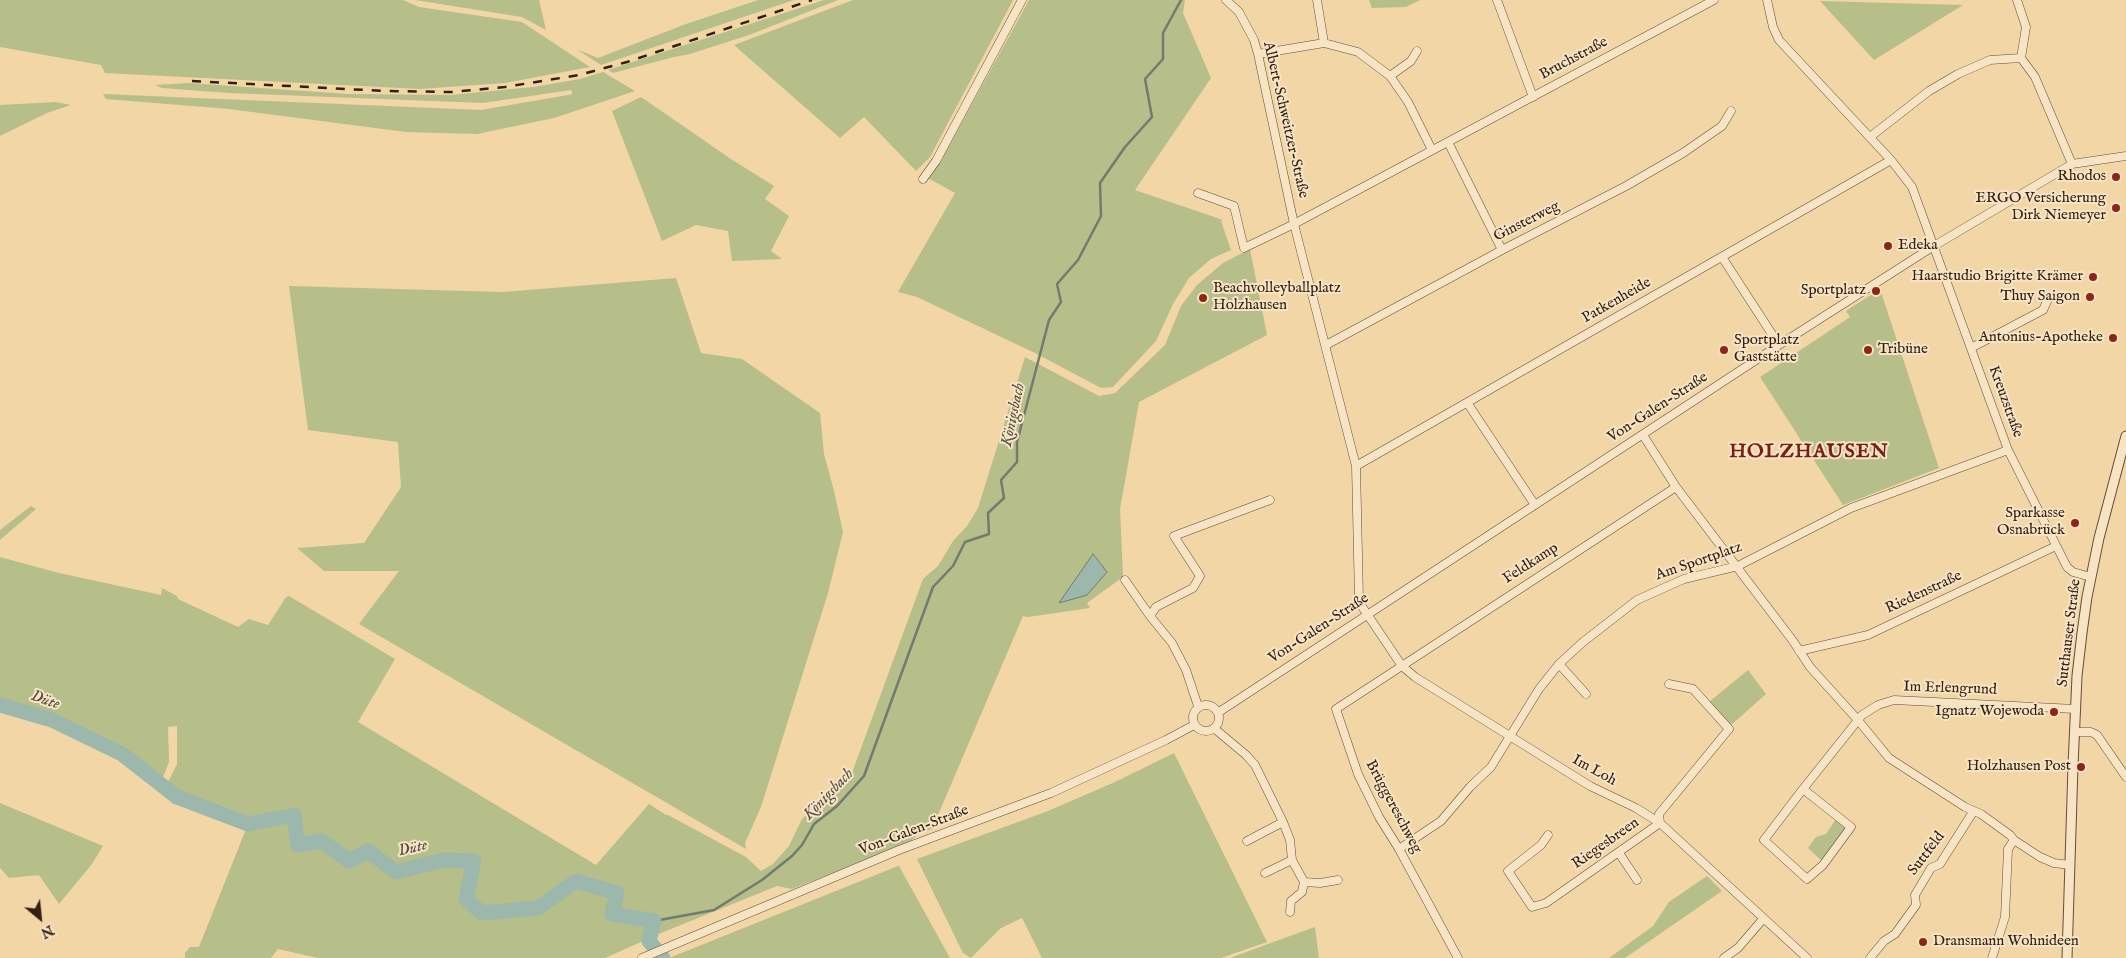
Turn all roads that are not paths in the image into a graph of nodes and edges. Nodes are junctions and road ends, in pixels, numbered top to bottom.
1 (1022, 0) edge
2 (1226, 0) edge
3 (1317, 0) edge
4 (1497, 0) edge
5 (1714, 0) edge
6 (1767, 0) edge
7 (2017, 0) edge
8 (1324, 43) junction
9 (1417, 51) dead end
10 (1258, 54) junction
11 (2021, 58) junction
12 (1390, 76) junction
13 (1533, 97) junction
14 (1732, 111) dead end
15 (1870, 137) junction
16 (1448, 142) junction
17 (1432, 150) junction
18 (2126, 156) edge
19 (1891, 160) junction
20 (2072, 164) junction
21 (923, 179) dead end
22 (1198, 193) dead end
23 (1294, 224) junction
24 (1934, 246) junction
25 (1502, 250) junction
26 (1722, 257) junction
27 (2049, 297) dead end
28 (1326, 345) junction
29 (1779, 345) junction
30 (1971, 348) junction
31 (1468, 404) junction
32 (1643, 435) junction
33 (2126, 436) edge
34 (2008, 450) junction
35 (1356, 466) junction
36 (1676, 486) junction
37 (1270, 500) dead end
38 (1535, 505) junction
39 (2056, 546) junction
40 (1738, 566) junction
41 (2091, 577) junction
42 (1125, 580) dead end
43 (1367, 614) junction
44 (1150, 616) junction
45 (1799, 651) junction
46 (1559, 664) junction
47 (1402, 666) junction
48 (1669, 684) dead end
49 (1586, 694) dead end
50 (1198, 706) junction
51 (2075, 709) junction
52 (1219, 712) junction
53 (1857, 719) junction
54 (1194, 725) junction
55 (1214, 729) junction
56 (2074, 732) junction
57 (1509, 737) junction
58 (2126, 777) edge
59 (1803, 789) junction
60 (1973, 812) junction
61 (1283, 822) junction
62 (1660, 823) junction
63 (1548, 835) dead end
64 (2014, 840) junction
65 (1246, 841) dead end
66 (1399, 849) junction
67 (1619, 853) junction
68 (1292, 860) junction
69 (2070, 865) junction
70 (1265, 873) dead end
71 (1338, 880) dead end
72 (1637, 880) dead end
73 (1304, 882) junction
74 (1290, 912) dead end
75 (1764, 919) junction
76 (645, 956) edge
77 (1458, 958) edge
78 (1724, 958) edge
79 (1807, 958) edge
80 (1870, 958) edge
81 (1992, 958) edge
82 (2067, 958) edge

1 - 21 street
2 - 10 street, Albert-Schweitzer-Straße
3 - 8 street
4 - 13 street
5 - 13 street, Bruchstraße
6 - 15 street, Kreuzstraße
7 - 11 street
8 - 10 street
8 - 12 street
9 - 12 street
10 - 23 street, Albert-Schweitzer-Straße
11 - 15 street
11 - 20 street
12 - 17 street
13 - 16 street, Bruchstraße
14 - 25 street, Ginsterweg
15 - 19 street, Kreuzstraße
16 - 17 street, Bruchstraße
16 - 25 street
17 - 23 street, Bruchstraße
18 - 20 street, Von-Galen-Straße
19 - 24 street, Kreuzstraße
19 - 26 street, Patkenheide
20 - 24 street, Von-Galen-Straße
22 - 23 street
23 - 28 street, Albert-Schweitzer-Straße
24 - 29 street, Von-Galen-Straße
24 - 30 street, Kreuzstraße
25 - 28 street, Ginsterweg
26 - 29 street
26 - 31 street, Patkenheide
27 - 30 street
28 - 35 street, Albert-Schweitzer-Straße
29 - 32 street, Von-Galen-Straße
30 - 34 street, Kreuzstraße
31 - 35 street, Patkenheide
31 - 38 street
32 - 36 street
32 - 38 street, Von-Galen-Straße
33 - 41 street, Sutthauser Straße
34 - 39 street, Kreuzstraße
34 - 40 street, Am Sportplatz
35 - 43 street, Albert-Schweitzer-Straße
36 - 40 street
36 - 47 street, Feldkamp
37 - 44 street
38 - 43 street, Von-Galen-Straße
39 - 41 street, Kreuzstraße
39 - 45 street, Riedenstraße
40 - 45 street
40 - 46 street, Am Sportplatz
41 - 51 street, Sutthauser Straße
42 - 44 street
43 - 47 street, Im Loh
43 - 52 street, Von-Galen-Straße
44 - 50 street
45 - 53 street
46 - 49 street
46 - 57 street, Am Sportplatz
47 - 57 street, Im Loh
47 - 66 street, Brüggereschweg
48 - 62 street, Riegesbreen
50 - 52 street
50 - 54 street
51 - 53 street, Im Erlengrund
51 - 56 street, Sutthauser Straße
52 - 55 street
53 - 59 street, Im Erlengrund
53 - 60 street
54 - 55 street
54 - 76 street, Von-Galen-Straße
55 - 61 street
56 - 58 street
56 - 69 street, Sutthauser Straße
57 - 62 street, Im Loh
57 - 66 street, Am Sportplatz
59 - 59 street, Im Erlengrund
60 - 64 street
60 - 80 street, Suttfeld
61 - 65 street
61 - 68 street
62 - 67 street, Riegesbreen
62 - 75 street, Im Loh
63 - 67 street, Riegesbreen
64 - 69 street
64 - 81 street
66 - 77 street, Brüggereschweg
67 - 72 street
68 - 70 street
68 - 73 street
69 - 82 street, Sutthauser Straße
71 - 73 street
73 - 74 street
75 - 78 street
75 - 79 street, Im Loh

